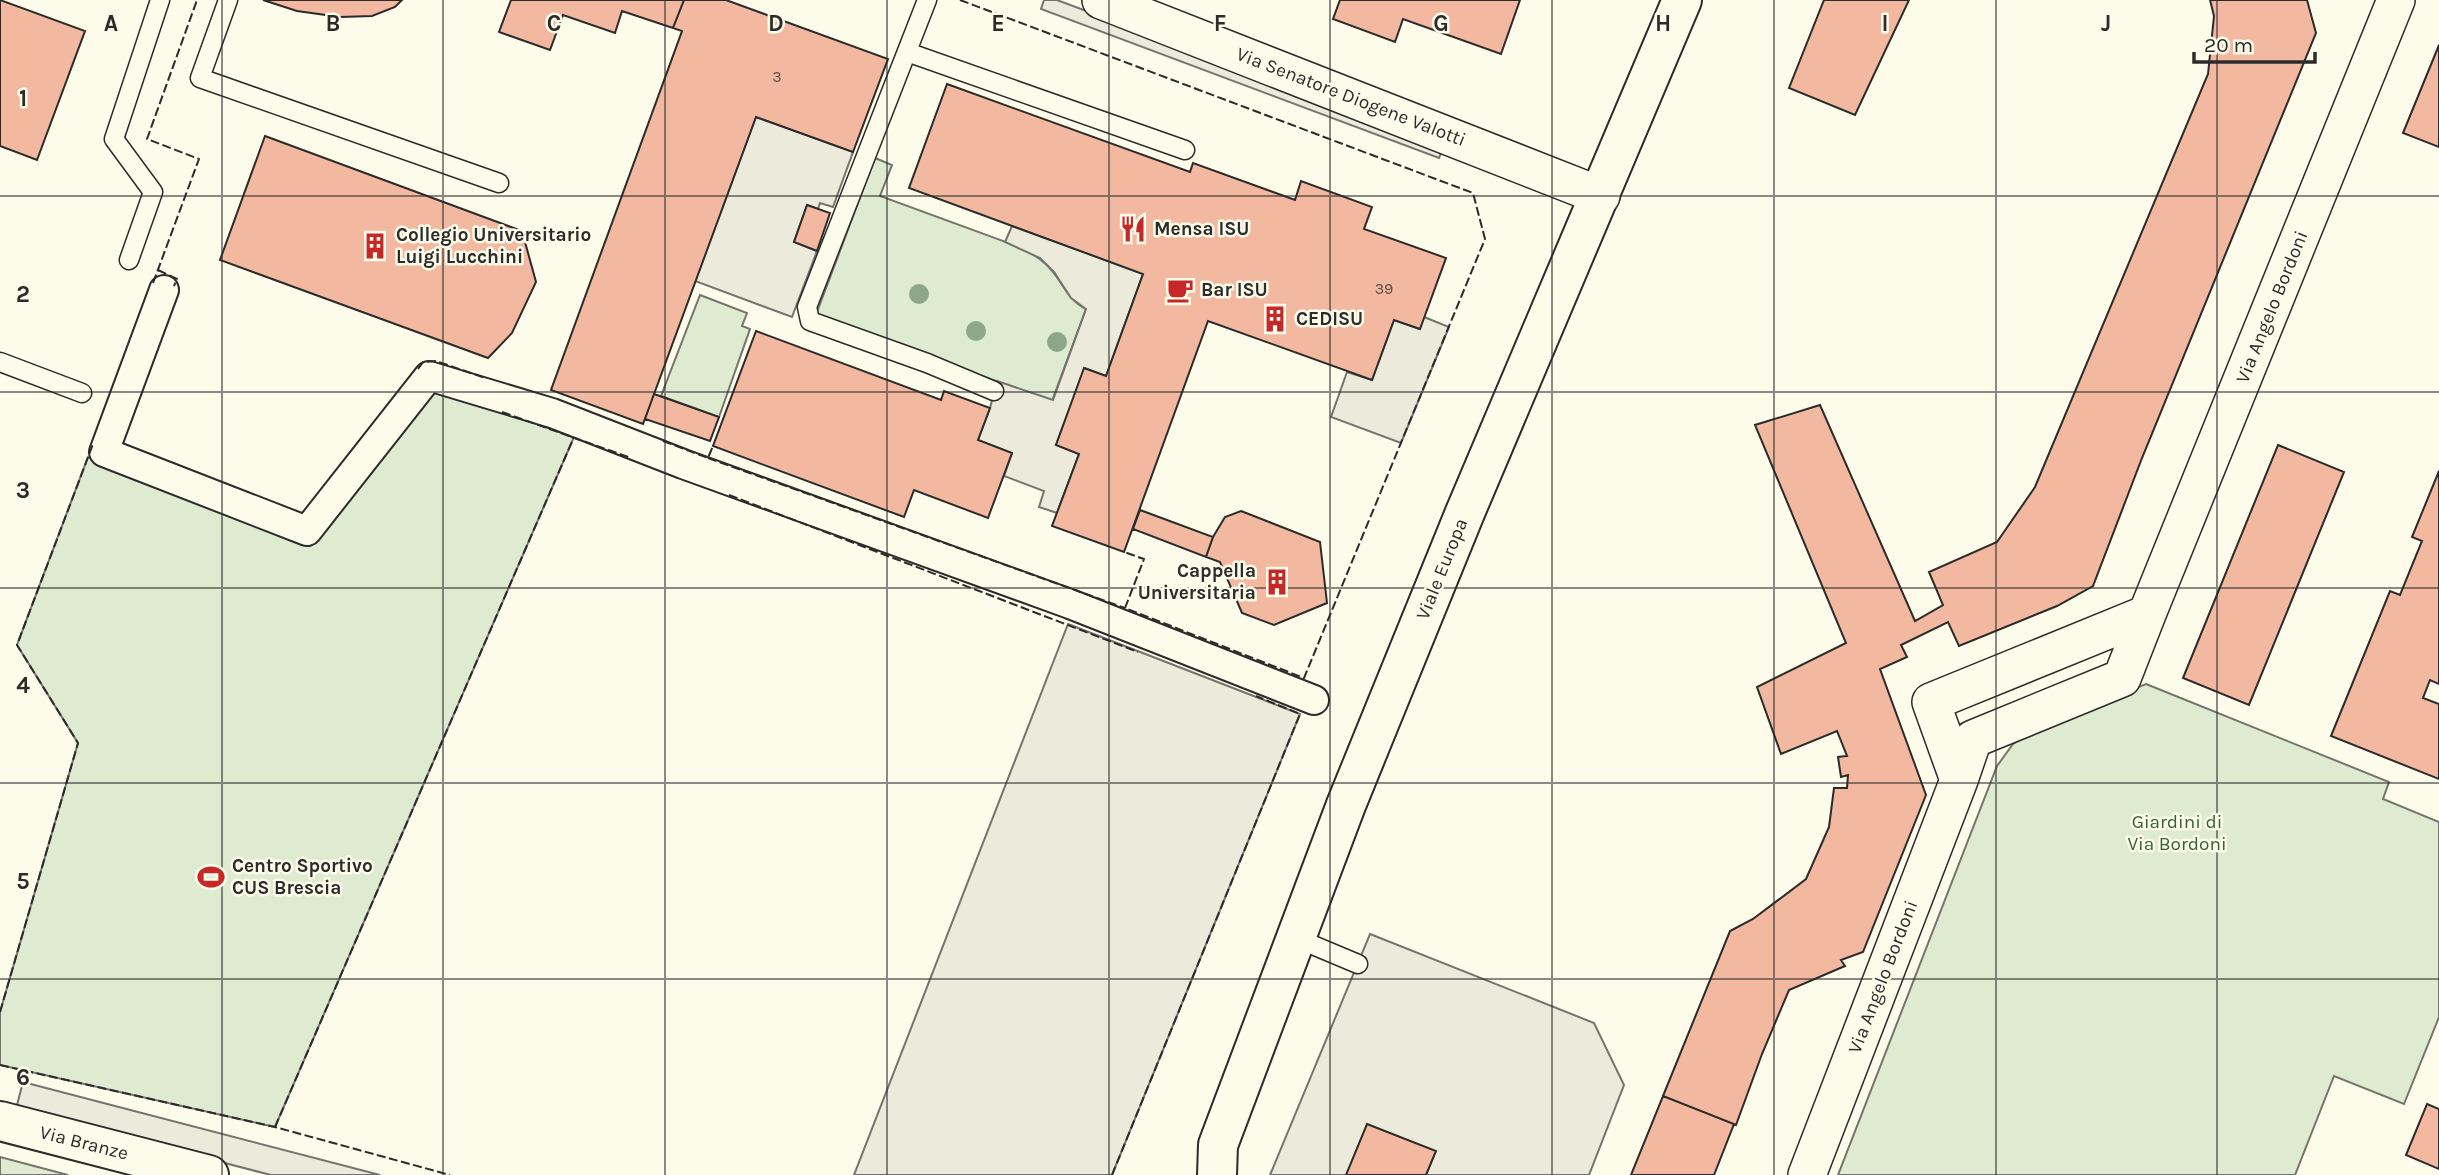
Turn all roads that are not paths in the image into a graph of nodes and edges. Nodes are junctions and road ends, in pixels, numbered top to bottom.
1 (160, 0) edge
2 (228, 0) edge
3 (927, 0) edge
4 (1101, 0) edge
5 (1682, 0) edge
6 (2396, 0) edge
7 (907, 52) junction
8 (1185, 150) dead end
9 (499, 183) dead end
10 (1601, 196) junction
11 (129, 260) dead end
12 (164, 290) dead end
13 (0, 362) edge
14 (995, 391) dead end
15 (82, 393) dead end
16 (2147, 614) junction
17 (1314, 700) dead end
18 (1959, 780) junction
19 (1296, 938) junction
20 (1358, 964) dead end
21 (0, 1121) edge
22 (1218, 1160) edge
23 (209, 1175) edge
24 (1190, 1175) edge
25 (1807, 1175) edge

1 - 11 lane
2 - 9 lane
3 - 7 lane
4 - 10 street, Via Senatore Diogene Valotti
5 - 10 street, Viale Europa
6 - 16 street, Via Angelo Bordoni
7 - 8 lane
7 - 14 lane
10 - 19 street, Viale Europa
12 - 17 street
13 - 15 lane
16 - 18 street, Via Angelo Bordoni
16 - 18 street
18 - 25 street, Via Angelo Bordoni
19 - 20 lane
19 - 22 street, Viale Europa
21 - 23 street, Via Branze
22 - 24 street, Viale Europa

